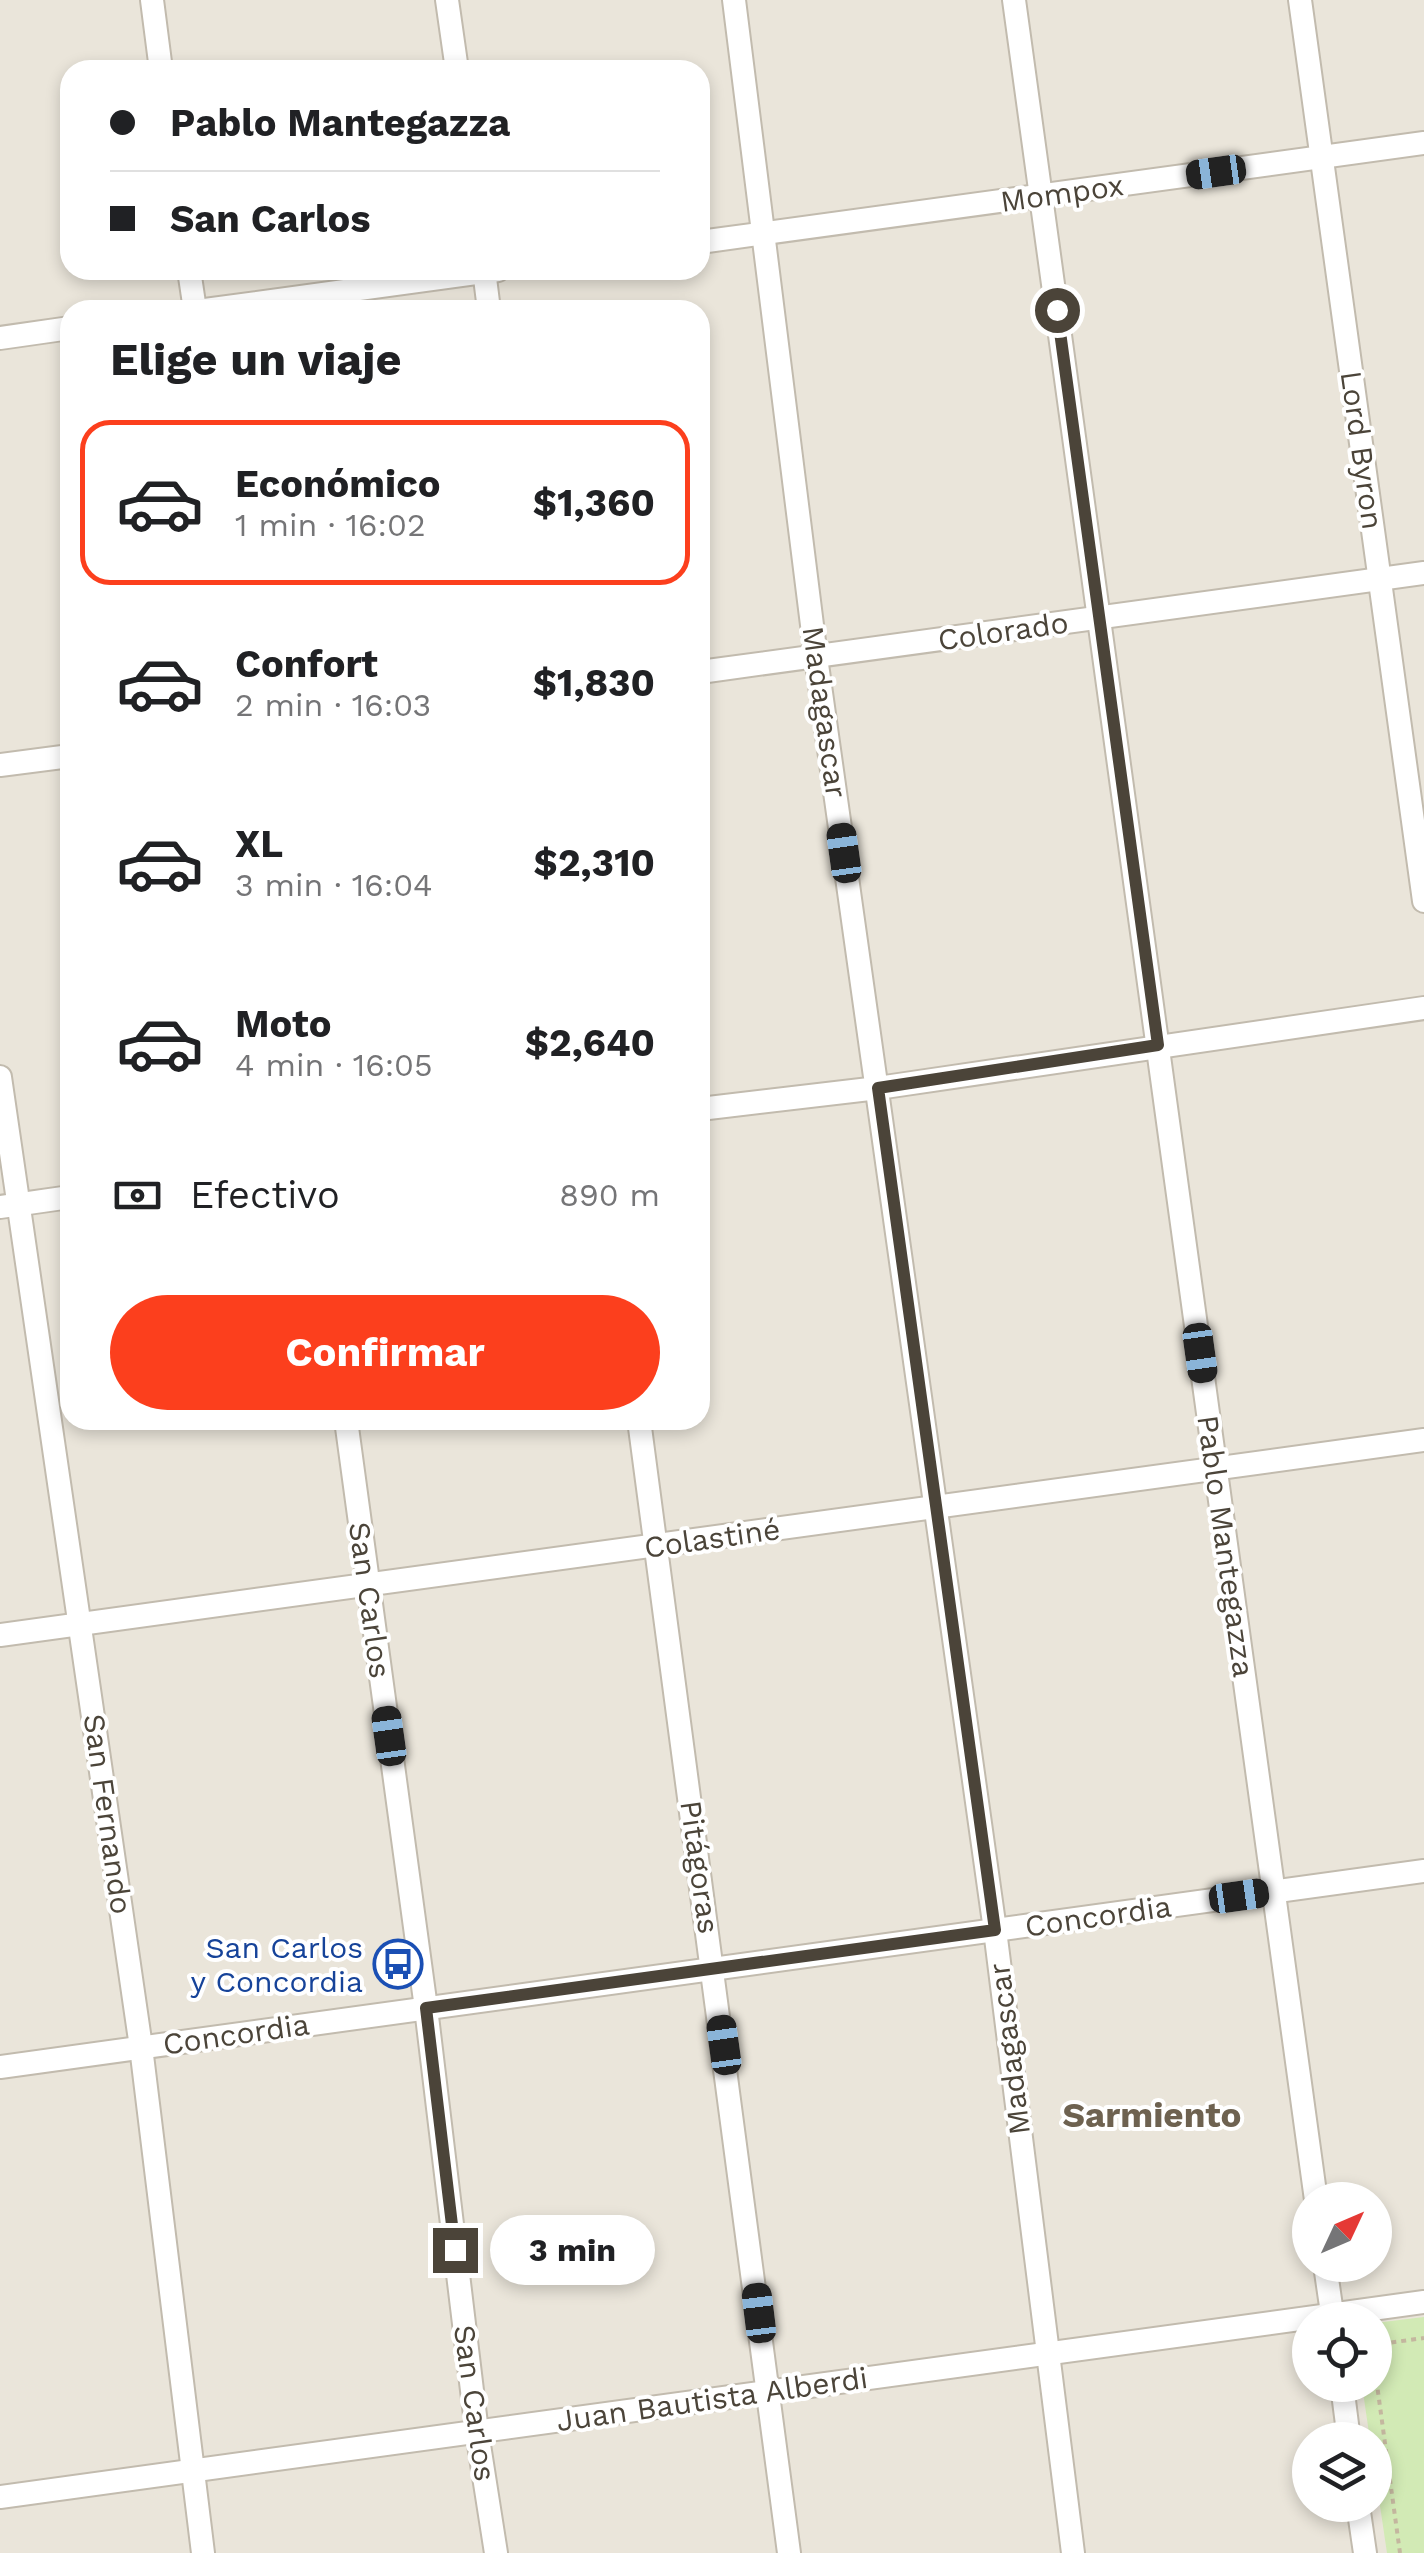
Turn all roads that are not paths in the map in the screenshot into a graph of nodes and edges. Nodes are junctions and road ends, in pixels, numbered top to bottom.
1 (152, 0) edge
2 (448, 0) edge
3 (734, 0) edge
4 (1014, 0) edge
5 (1300, 0) edge
6 (161, 60) edge
7 (456, 60) edge
8 (1424, 143) edge
9 (1322, 158) junction
10 (1041, 196) junction
11 (765, 233) junction
12 (710, 241) edge
13 (423, 280) edge
14 (278, 300) edge
15 (60, 329) edge
16 (0, 338) edge
17 (1424, 573) edge
18 (1380, 579) junction
19 (1099, 617) junction
20 (816, 658) junction
21 (710, 671) edge
22 (60, 757) edge
23 (0, 765) edge
24 (1424, 901) edge
25 (1424, 1008) edge
26 (1158, 1045) junction
27 (0, 1076) edge
28 (878, 1088) junction
29 (710, 1109) edge
30 (60, 1198) edge
31 (9, 1206) edge
32 (347, 1430) edge
33 (640, 1430) edge
34 (1424, 1440) edge
35 (1216, 1469) junction
36 (938, 1507) junction
37 (656, 1545) junction
38 (368, 1584) junction
39 (81, 1624) junction
40 (0, 1634) edge
41 (1424, 1871) edge
42 (1274, 1892) junction
43 (995, 1930) junction
44 (714, 1968) junction
45 (426, 2008) junction
46 (141, 2047) junction
47 (0, 2067) edge
48 (1314, 2182) edge
49 (1424, 2302) edge
50 (1392, 2308) edge
51 (1292, 2323) edge
52 (1046, 2354) junction
53 (769, 2390) junction
54 (477, 2432) junction
55 (190, 2471) junction
56 (0, 2497) edge
57 (1360, 2522) edge
58 (202, 2553) edge
59 (496, 2553) edge
60 (789, 2553) edge
61 (1073, 2553) edge
62 (1365, 2553) edge

1 - 6 street
2 - 7 street
3 - 11 street, Madagascar
4 - 10 street, Pablo Mantegazza
5 - 9 street, Lord Byron
8 - 9 street, Mompox
9 - 10 street, Mompox
9 - 18 street, Lord Byron
10 - 11 street, Mompox
10 - 19 street, Pablo Mantegazza
11 - 12 street, Mompox
11 - 20 street, Madagascar
13 - 14 street
15 - 16 street
17 - 18 street, Colorado
18 - 19 street, Colorado
18 - 24 street, Lord Byron
19 - 20 street, Colorado
19 - 26 street, Pablo Mantegazza
20 - 21 street, Colorado
20 - 28 street, Madagascar
22 - 23 street
25 - 26 street
26 - 28 street
26 - 35 street, Pablo Mantegazza
27 - 31 street, San Fernando
28 - 29 street
28 - 36 street, Madagascar
30 - 31 street
31 - 39 street, San Fernando
32 - 38 street, San Carlos
33 - 37 street, Pitágoras
34 - 35 street, Colastiné
35 - 36 street, Colastiné
35 - 42 street, Pablo Mantegazza
36 - 37 street, Colastiné
36 - 43 street, Madagascar
37 - 38 street, Colastiné
37 - 44 street, Pitágoras
38 - 39 street, Colastiné
38 - 45 street, San Carlos
39 - 40 street, Colastiné
39 - 46 street, San Fernando
41 - 42 street, Concordia
42 - 43 street, Concordia
42 - 48 street, Pablo Mantegazza
43 - 44 street, Concordia
43 - 52 street, Madagascar
44 - 45 street, Concordia
44 - 53 street, Pitágoras
45 - 46 street, Concordia
45 - 54 street, San Carlos
46 - 47 street, Concordia
46 - 55 street, San Fernando
49 - 50 street, Juan Bautista Alberdi
51 - 52 street, Juan Bautista Alberdi
52 - 53 street, Juan Bautista Alberdi
52 - 61 street, Madagascar
53 - 54 street, Juan Bautista Alberdi
53 - 60 street, Pitágoras
54 - 55 street, Juan Bautista Alberdi
54 - 59 street, San Carlos
55 - 56 street, Juan Bautista Alberdi
55 - 58 street, San Fernando
57 - 62 street

